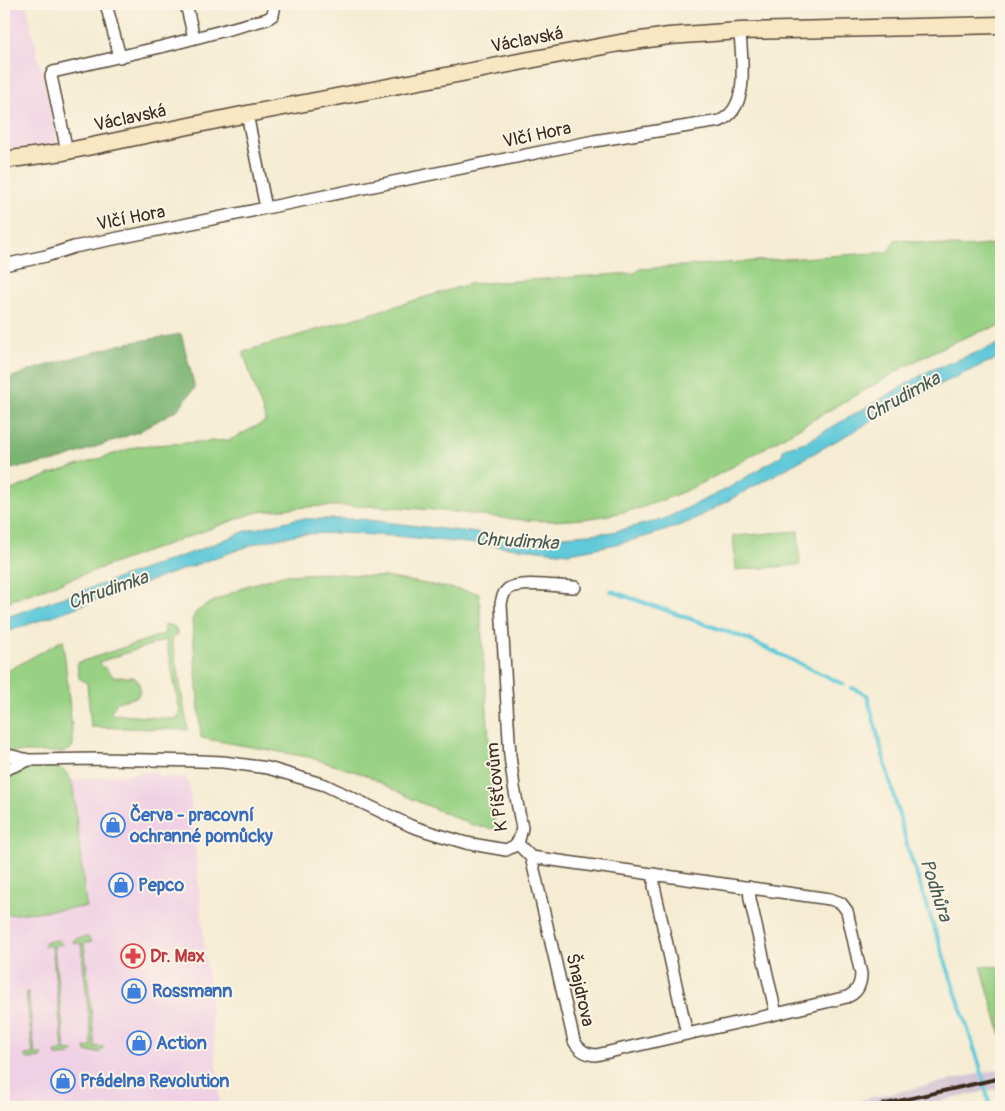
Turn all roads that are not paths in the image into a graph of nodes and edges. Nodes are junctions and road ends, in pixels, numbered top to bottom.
1 (106, 4) edge
2 (186, 4) edge
3 (274, 9) edge
4 (1001, 25) edge
5 (740, 31) junction
6 (194, 38) junction
7 (120, 57) junction
8 (247, 114) junction
9 (67, 151) junction
10 (4, 160) edge
11 (266, 208) junction
12 (4, 265) edge
13 (576, 587) dead end
14 (4, 754) edge
15 (29, 760) junction
16 (4, 770) edge
17 (517, 843) junction
18 (531, 857) junction
19 (654, 874) junction
20 (750, 887) junction
21 (776, 1014) junction
22 (688, 1034) junction

1 - 7 street
2 - 6 street
3 - 6 street
4 - 5 street, Václavská
5 - 8 street, Václavská
5 - 11 street, Vlčí Hora
6 - 7 street
7 - 9 street
8 - 9 street, Václavská
8 - 11 street
9 - 10 street, Václavská
11 - 12 street, Vlčí Hora
13 - 17 street, K Píšťovům
14 - 15 street
15 - 16 street
15 - 17 street, K Píšťovům
17 - 18 street
18 - 19 street, Šnajdrova
18 - 22 street, Šnajdrova
19 - 20 street, Šnajdrova
19 - 22 street
20 - 21 street
20 - 21 street, Šnajdrova
21 - 22 street, Šnajdrova

